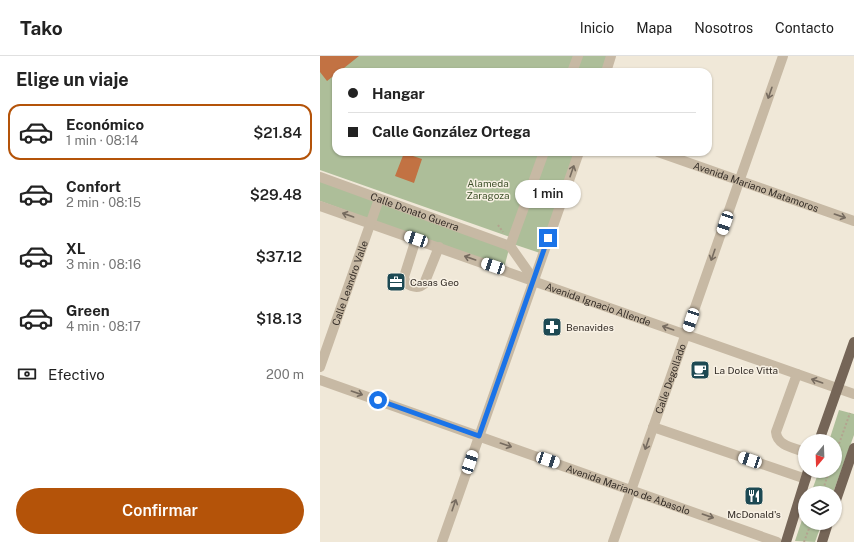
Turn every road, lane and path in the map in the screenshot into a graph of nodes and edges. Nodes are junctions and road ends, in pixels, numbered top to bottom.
1 (578, 56) edge
2 (611, 56) edge
3 (783, 56) edge
4 (574, 68) edge
5 (607, 68) edge
6 (543, 156) edge
7 (577, 156) edge
8 (669, 156) edge
9 (320, 177) edge
10 (739, 181) junction
11 (379, 198) junction
12 (320, 206) edge
13 (854, 221) edge
14 (370, 223) junction
15 (416, 239) junction
16 (510, 246) junction
17 (439, 247) junction
18 (534, 280) junction
19 (686, 334) junction
20 (854, 342) edge
21 (320, 367) edge
22 (798, 374) junction
23 (320, 380) edge
24 (838, 388) junction
25 (854, 394) edge
26 (850, 413) dead end
27 (653, 427) junction
28 (822, 434) edge
29 (842, 435) edge
30 (479, 436) junction
31 (854, 448) edge
32 (798, 449) edge
33 (798, 472) edge
34 (806, 478) edge
35 (841, 486) edge
36 (632, 489) junction
37 (808, 530) edge
38 (826, 530) edge
39 (442, 542) edge
40 (613, 542) edge
41 (777, 542) edge
42 (786, 542) edge
43 (804, 542) edge
44 (822, 542) edge

1 - 4 street
2 - 5 street
3 -> 10 street, Calle Degollado
6 - 16 street
18 -> 7 street
8 - 10 street, Avenida Mariano Matamoros
9 - 11 street, Calle Donato Guerra
10 -> 13 street, Avenida Mariano Matamoros
10 -> 19 street, Calle Degollado
11 - 14 street, Calle Leandro Valle
11 - 16 street, Calle Donato Guerra
14 -> 12 street, Avenida Ignacio Allende
14 - 15 street, Avenida Ignacio Allende
14 - 21 street, Calle Leandro Valle
15 - 17 street, Avenida Ignacio Allende
15 - 17 street
16 - 18 street
18 -> 17 street, Avenida Ignacio Allende
19 -> 18 street, Avenida Ignacio Allende
18 - 30 street
19 - 22 street, Avenida Ignacio Allende
19 - 27 street, Calle Degollado
20 - 24 main road
24 -> 22 street, Avenida Ignacio Allende
22 - 32 street
23 -> 30 street, Avenida Mariano de Abasolo
24 - 25 street, Avenida Ignacio Allende
24 - 28 main road
26 - 29 path
27 - 33 street
27 -> 36 street, Calle Degollado
30 -> 36 street, Avenida Mariano de Abasolo
39 -> 30 street
31 - 35 main road
34 - 42 main road
36 - 40 street, Calle Degollado
36 -> 41 street, Avenida Mariano de Abasolo
37 - 43 path
38 - 44 main road

